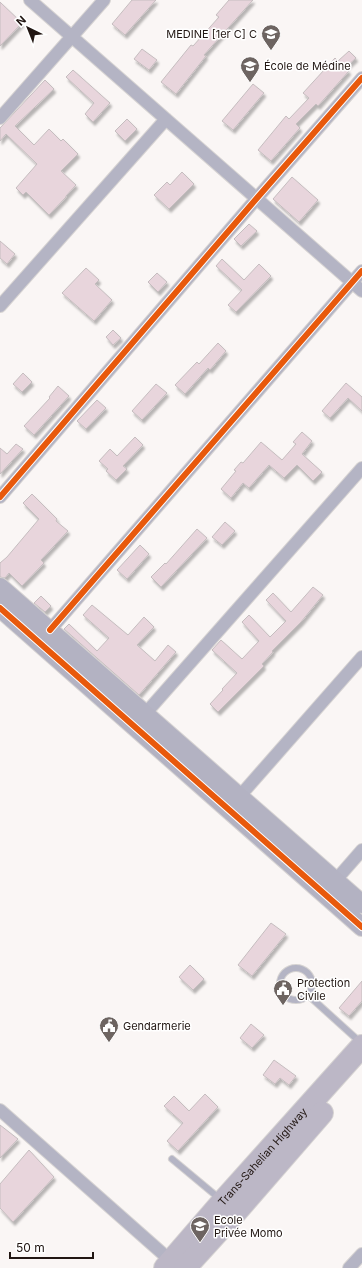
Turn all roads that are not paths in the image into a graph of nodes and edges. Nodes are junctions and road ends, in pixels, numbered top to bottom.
1 (30, 0) edge
2 (104, 0) edge
3 (72, 36) junction
4 (362, 78) edge
5 (0, 118) edge
6 (166, 119) junction
7 (257, 198) junction
8 (362, 271) edge
9 (352, 282) junction
10 (362, 291) edge
11 (0, 306) edge
12 (362, 468) edge
13 (0, 496) edge
14 (0, 587) edge
15 (0, 608) edge
16 (50, 630) junction
17 (362, 657) edge
18 (145, 714) junction
19 (239, 797) junction
20 (362, 850) edge
21 (336, 881) junction
22 (362, 904) edge
23 (362, 927) edge
24 (308, 995) junction
25 (362, 1045) edge
26 (362, 1066) edge
27 (0, 1110) edge
28 (172, 1159) dead end
29 (229, 1207) junction
30 (362, 1254) edge
31 (174, 1266) edge
32 (350, 1268) edge

1 - 3 street
2 - 3 street
3 - 5 street
3 - 6 street
4 - 7 street
6 - 7 street
6 - 11 street
7 - 9 street
7 - 13 street
8 - 9 street
9 - 10 street
9 - 16 street
12 - 18 street
14 - 16 street
15 - 23 street
16 - 18 street
17 - 19 street
18 - 19 street
19 - 21 street
20 - 21 street
21 - 22 street
24 - 24 lane
24 - 25 lane
25 - 29 highway, Trans-Sahelian Highway
26 - 29 highway, Trans-Sahelian Highway
27 - 31 street
28 - 29 lane
29 - 31 highway, Trans-Sahelian Highway
30 - 32 street

